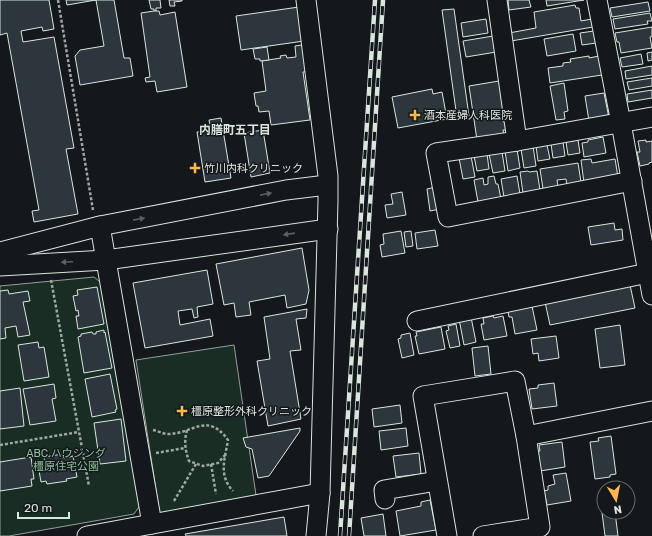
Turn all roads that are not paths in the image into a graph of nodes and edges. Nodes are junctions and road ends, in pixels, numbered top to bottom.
1 (306, 0) edge
2 (497, 0) edge
3 (597, 0) edge
4 (652, 117) edge
5 (622, 122) junction
6 (517, 141) junction
7 (632, 181) junction
8 (328, 193) junction
9 (97, 218) junction
10 (328, 229) junction
11 (0, 252) edge
12 (106, 260) junction
13 (0, 266) edge
14 (649, 269) edge
15 (652, 295) edge
16 (417, 321) dead end
17 (652, 411) edge
18 (526, 436) junction
19 (437, 481) junction
20 (320, 493) junction
21 (385, 498) dead end
22 (156, 523) junction
23 (87, 536) edge
24 (316, 536) edge
25 (447, 536) edge
26 (482, 536) edge

1 - 8 street
2 - 6 street
3 - 5 street
4 - 5 street
5 - 6 street
5 - 7 street
6 - 7 street
7 - 14 street
9 -> 8 street
8 - 10 street
9 - 11 street
9 - 12 street
10 -> 12 street
10 - 20 street
12 -> 13 street
12 - 22 street
14 - 15 street
14 - 16 street
17 - 18 street
18 - 19 street
18 - 26 street
19 - 21 street
19 - 25 street
20 - 22 street
20 - 24 street
22 - 23 street

